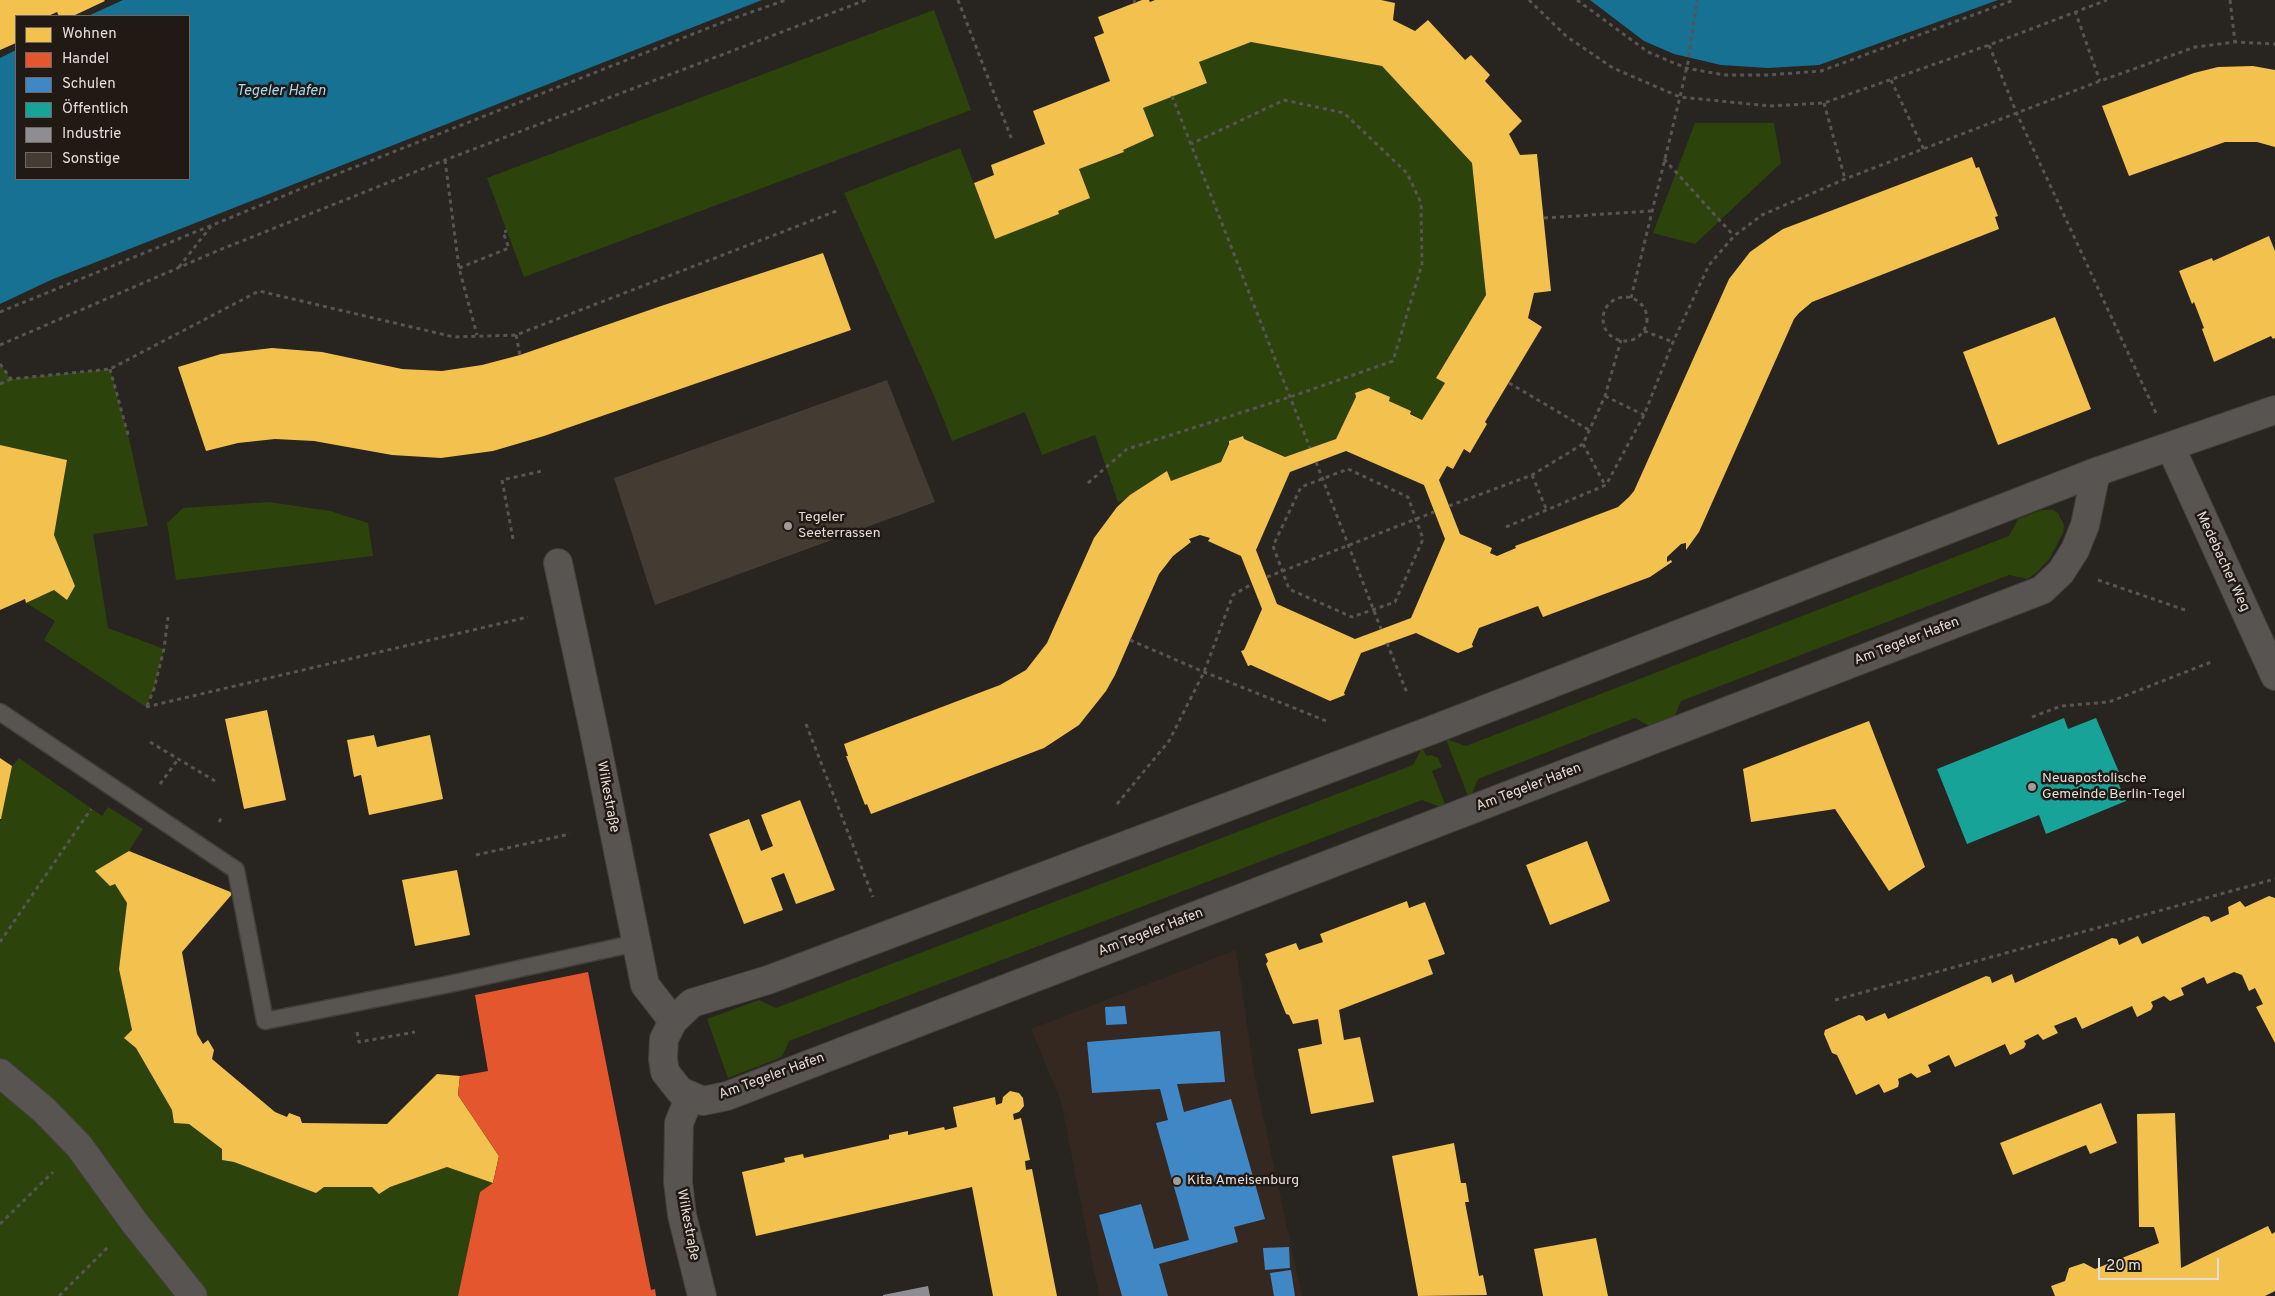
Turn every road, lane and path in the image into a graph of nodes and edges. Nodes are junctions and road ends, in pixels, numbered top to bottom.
1 (786, 0) edge
2 (866, 0) edge
3 (958, 0) edge
4 (1529, 0) edge
5 (1577, 0) edge
6 (1697, 0) edge
7 (2014, 0) edge
8 (2107, 0) edge
9 (2230, 0) edge
10 (2075, 11) junction
11 (2235, 42) junction
12 (2275, 44) edge
13 (1989, 45) junction
14 (1686, 68) junction
15 (1891, 80) junction
16 (2100, 81) junction
17 (1172, 96) dead end
18 (1680, 97) junction
19 (1824, 103) junction
20 (2017, 114) junction
21 (1012, 140) dead end
22 (1191, 144) junction
23 (1924, 150) junction
24 (1664, 159) junction
25 (445, 160) junction
26 (1845, 179) junction
27 (839, 210) dead end
28 (1651, 212) junction
29 (1544, 218) dead end
30 (213, 224) junction
31 (507, 231) dead end
32 (1734, 236) junction
33 (178, 268) junction
34 (459, 268) junction
35 (1631, 298) junction
36 (0, 312) edge
37 (1644, 331) junction
38 (477, 335) junction
39 (516, 335) junction
40 (1621, 340) junction
41 (1673, 342) junction
42 (0, 345) edge
43 (520, 355) dead end
44 (0, 364) edge
45 (110, 369) junction
46 (11, 379) junction
47 (1508, 383) dead end
48 (0, 384) edge
49 (1605, 396) junction
50 (1290, 397) junction
51 (2275, 410) edge
52 (1644, 416) junction
53 (1589, 430) junction
54 (130, 438) dead end
55 (1583, 444) junction
56 (1310, 448) dead end
57 (2171, 448) junction
58 (1316, 462) dead end
59 (542, 471) dead end
60 (2096, 472) junction
61 (1532, 475) junction
62 (1322, 478) junction
63 (1088, 483) dead end
64 (1606, 485) junction
65 (1449, 506) dead end
66 (1547, 511) junction
67 (1434, 512) dead end
68 (1416, 519) junction
69 (1506, 527) dead end
70 (513, 539) dead end
71 (1349, 546) junction
72 (558, 563) dead end
73 (1283, 571) junction
74 (1267, 578) dead end
75 (2097, 579) dead end
76 (1252, 584) dead end
77 (1374, 610) junction
78 (2188, 611) dead end
79 (168, 617) dead end
80 (528, 617) dead end
81 (1381, 629) dead end
82 (1130, 640) dead end
83 (1387, 643) dead end
84 (2212, 662) dead end
85 (1204, 672) junction
86 (2275, 676) edge
87 (1407, 693) dead end
88 (0, 712) edge
89 (2032, 717) dead end
90 (1328, 722) dead end
91 (806, 724) dead end
92 (150, 742) dead end
93 (179, 758) junction
94 (215, 782) dead end
95 (160, 784) dead end
96 (1117, 804) dead end
97 (92, 808) dead end
98 (223, 815) dead end
99 (219, 822) dead end
100 (570, 834) dead end
101 (476, 855) dead end
102 (2275, 879) edge
103 (873, 897) dead end
104 (0, 942) edge
105 (636, 943) junction
106 (1835, 1000) dead end
107 (673, 1021) junction
108 (0, 1073) edge
109 (690, 1096) junction
110 (80, 1146) junction
111 (134, 1222) junction
112 (0, 1224) edge
113 (59, 1296) edge
114 (192, 1296) edge
115 (702, 1296) edge

1 - 30 path
2 - 25 path
3 - 21 path
4 - 18 path
5 - 14 path
6 - 14 path
7 - 14 path
8 - 10 path
9 - 11 path
10 - 13 path
10 - 16 path
11 - 12 path
11 - 16 path
13 - 15 path
13 - 20 path
14 - 18 path
15 - 19 path
15 - 23 path
16 - 20 path
17 - 22 path
18 - 19 path
18 - 24 path
19 - 26 path
20 - 23 path
20 - 57 path
22 - 50 path
22 - 50 path
23 - 26 path
24 - 28 path
24 - 32 path
25 - 33 path
25 - 34 path
26 - 32 path
27 - 39 path
28 - 29 path
28 - 35 path
30 - 33 path
30 - 36 path
31 - 34 path
32 - 41 path
33 - 42 path
34 - 38 path
35 - 37 path
35 - 40 path
37 - 40 path
37 - 41 path
38 - 39 path
38 - 45 path
39 - 43 path
40 - 49 path
41 - 52 path
44 - 46 path
45 - 46 path
45 - 54 path
46 - 48 path
47 - 53 path
49 - 52 path
49 - 53 path
50 - 56 path
50 - 63 path
51 - 57 street
52 - 64 path
53 - 55 path
55 - 61 path
55 - 64 path
57 - 60 street
57 - 86 street, Medebacher Weg
58 - 62 path
59 - 70 path
60 - 107 street
60 - 109 street, Am Tegeler Hafen
61 - 65 path
61 - 66 path
62 - 68 path
62 - 71 path
62 - 73 path
64 - 66 path
66 - 69 path
67 - 68 path
68 - 71 path
68 - 77 path
71 - 73 path
71 - 77 path
72 - 105 street, Wilkestraße
73 - 74 path
73 - 77 path
75 - 78 path
76 - 85 path
77 - 81 path
79 - 80 path
82 - 85 path
83 - 87 path
84 - 89 path
85 - 90 path
85 - 96 path
88 - 105 lane
91 - 103 path
92 - 93 path
93 - 94 path
93 - 95 path
97 - 104 path
98 - 99 path
100 - 101 path
102 - 106 path
105 - 107 street, Wilkestraße
107 - 109 street
108 - 110 street
109 - 115 street, Wilkestraße
110 - 111 street
110 - 112 path
111 - 113 path
111 - 114 street

